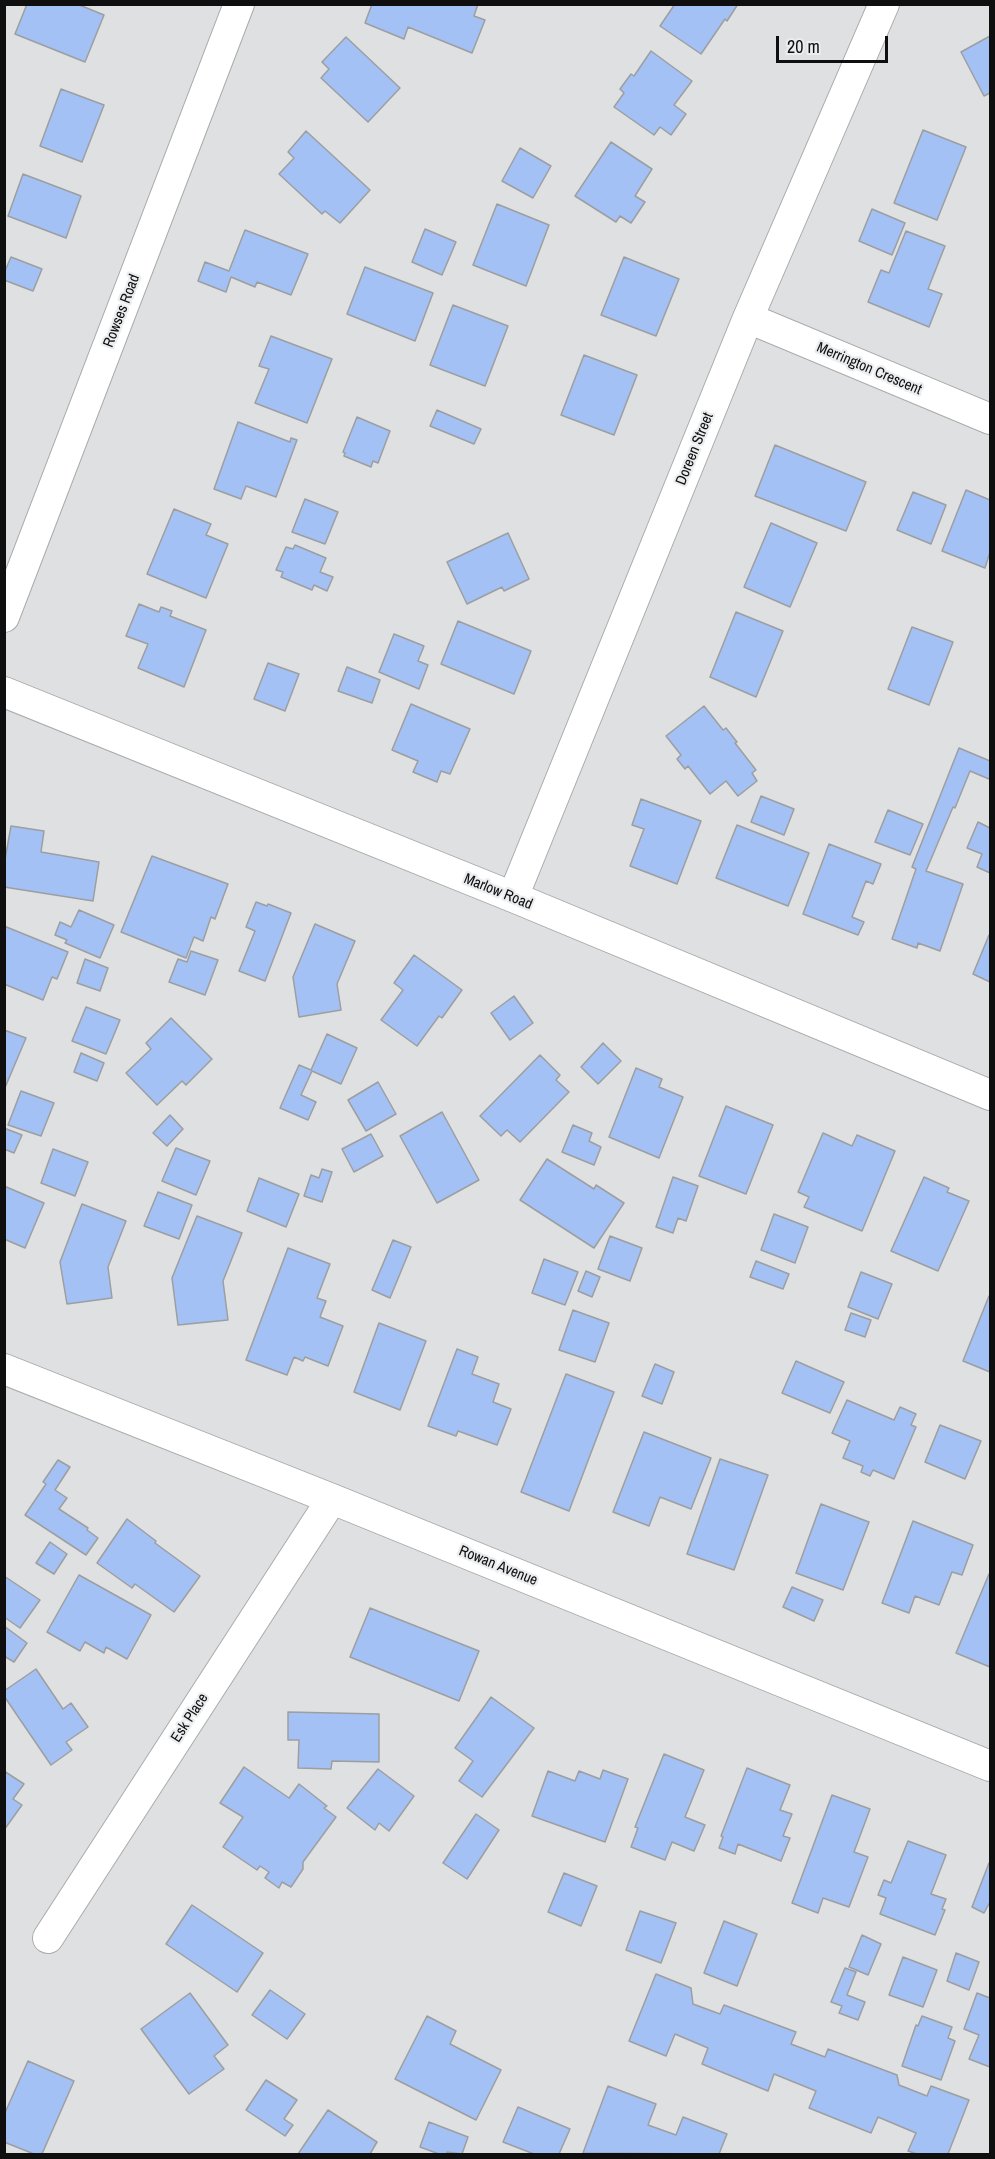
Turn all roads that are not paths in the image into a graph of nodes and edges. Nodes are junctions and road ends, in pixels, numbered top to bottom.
1 (239, 4) edge
2 (884, 4) edge
3 (748, 318) junction
4 (990, 419) edge
5 (4, 617) edge
6 (4, 692) edge
7 (513, 897) junction
8 (990, 1095) edge
9 (4, 1369) edge
10 (332, 1499) junction
11 (990, 1766) edge
12 (48, 1938) dead end

1 - 5 street, Rowses Road
2 - 3 street, Doreen Street
3 - 4 street, Merrington Crescent
3 - 7 street, Doreen Street
6 - 7 street, Marlow Road
7 - 8 street, Marlow Road
9 - 10 street, Rowan Avenue
10 - 11 street, Rowan Avenue
10 - 12 street, Esk Place

